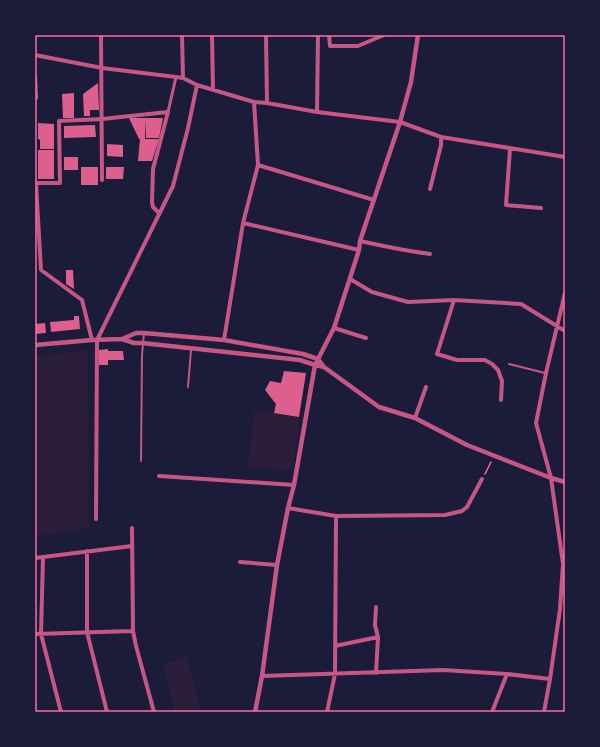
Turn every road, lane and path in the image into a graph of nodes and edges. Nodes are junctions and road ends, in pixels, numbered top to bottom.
1 (101, 35) edge
2 (182, 35) edge
3 (212, 35) edge
4 (266, 35) edge
5 (318, 35) edge
6 (330, 35) edge
7 (384, 35) edge
8 (418, 35) edge
9 (373, 37) edge
10 (35, 55) edge
11 (102, 68) junction
12 (35, 75) edge
13 (176, 77) junction
14 (183, 78) junction
15 (197, 85) junction
16 (213, 90) junction
17 (36, 98) edge
18 (254, 102) junction
19 (267, 103) junction
20 (168, 112) junction
21 (317, 112) junction
22 (102, 119) junction
23 (400, 122) junction
24 (441, 137) junction
25 (510, 149) junction
26 (565, 157) edge
27 (258, 165) junction
28 (102, 180) dead end
29 (430, 189) dead end
30 (374, 200) junction
31 (541, 208) dead end
32 (159, 213) junction
33 (243, 222) junction
34 (360, 241) junction
35 (359, 250) junction
36 (430, 254) dead end
37 (350, 280) junction
38 (565, 293) edge
39 (454, 300) junction
40 (558, 326) junction
41 (334, 328) junction
42 (565, 331) edge
43 (144, 333) junction
44 (366, 338) dead end
45 (122, 339) junction
46 (94, 340) junction
47 (224, 340) junction
48 (142, 343) junction
49 (35, 345) edge
50 (191, 348) junction
51 (318, 359) junction
52 (509, 364) dead end
53 (315, 365) junction
54 (324, 367) junction
55 (546, 373) junction
56 (188, 387) dead end
57 (426, 387) dead end
58 (501, 400) dead end
59 (415, 418) junction
60 (494, 456) junction
61 (141, 461) dead end
62 (159, 476) dead end
63 (551, 478) junction
64 (482, 479) joint
65 (565, 482) edge
66 (294, 485) junction
67 (288, 508) junction
68 (336, 516) junction
69 (96, 519) dead end
70 (132, 528) dead end
71 (132, 546) junction
72 (87, 551) junction
73 (43, 557) junction
74 (35, 558) edge
75 (240, 562) dead end
76 (277, 565) junction
77 (376, 607) dead end
78 (133, 630) junction
79 (87, 632) junction
80 (35, 634) edge
81 (42, 634) junction
82 (378, 637) junction
83 (335, 646) junction
84 (376, 673) junction
85 (335, 674) junction
86 (508, 674) junction
87 (262, 676) junction
88 (550, 679) junction
89 (60, 712) edge
90 (108, 712) edge
91 (154, 712) edge
92 (255, 712) edge
93 (327, 712) edge
94 (492, 712) edge
95 (544, 712) edge

1 - 11 street
2 - 14 street
3 - 16 street
4 - 19 street
5 - 21 street
6 - 9 street
7 - 9 street
8 - 23 street
10 - 11 street
11 - 13 street
11 - 22 street
12 - 17 street
13 - 14 street
13 - 20 street
14 - 15 street
15 - 16 street
15 - 32 street
16 - 18 street
18 - 19 street
18 - 27 street
19 - 21 street
20 - 22 street
20 - 32 street
21 - 23 street
22 - 28 street
22 - 46 street
23 - 24 street
23 - 30 street
24 - 25 street
24 - 29 street
25 - 26 street
25 - 31 street
27 - 30 street
27 - 33 street
30 - 34 street
32 - 46 street
33 - 35 street
33 - 47 street
34 - 35 street
34 - 36 street
35 - 37 street
37 - 39 street
37 - 41 street
38 - 40 street
39 - 40 street
39 - 58 street
40 - 42 street
40 - 55 street
41 - 44 street
41 - 51 street
43 - 45 street
43 - 47 street
43 - 48 lane
45 - 46 street
45 - 48 street
46 - 49 street
46 - 69 street
47 - 51 street
48 - 50 street
48 - 61 lane
50 - 53 street
50 - 56 lane
51 - 53 street
51 - 54 street
52 - 55 lane
53 - 54 street
53 - 66 street
54 - 59 street
55 - 63 street
57 - 59 street
59 - 60 street
60 - 63 street
60 - 64 path
62 - 66 street
63 - 65 street
63 - 88 street
64 - 68 street
66 - 67 street
67 - 68 street
67 - 76 street
68 - 83 street
70 - 71 street
71 - 72 street
71 - 78 street
72 - 73 street
72 - 79 street
73 - 74 street
73 - 81 street
75 - 76 street
76 - 87 street
77 - 82 street
78 - 79 street
78 - 91 street
79 - 81 street
79 - 90 street
80 - 81 street
81 - 89 street
82 - 83 street
82 - 84 street
83 - 85 street
84 - 85 street
84 - 86 street
85 - 87 street
85 - 93 street
86 - 88 street
86 - 94 street
87 - 92 street
88 - 95 street

